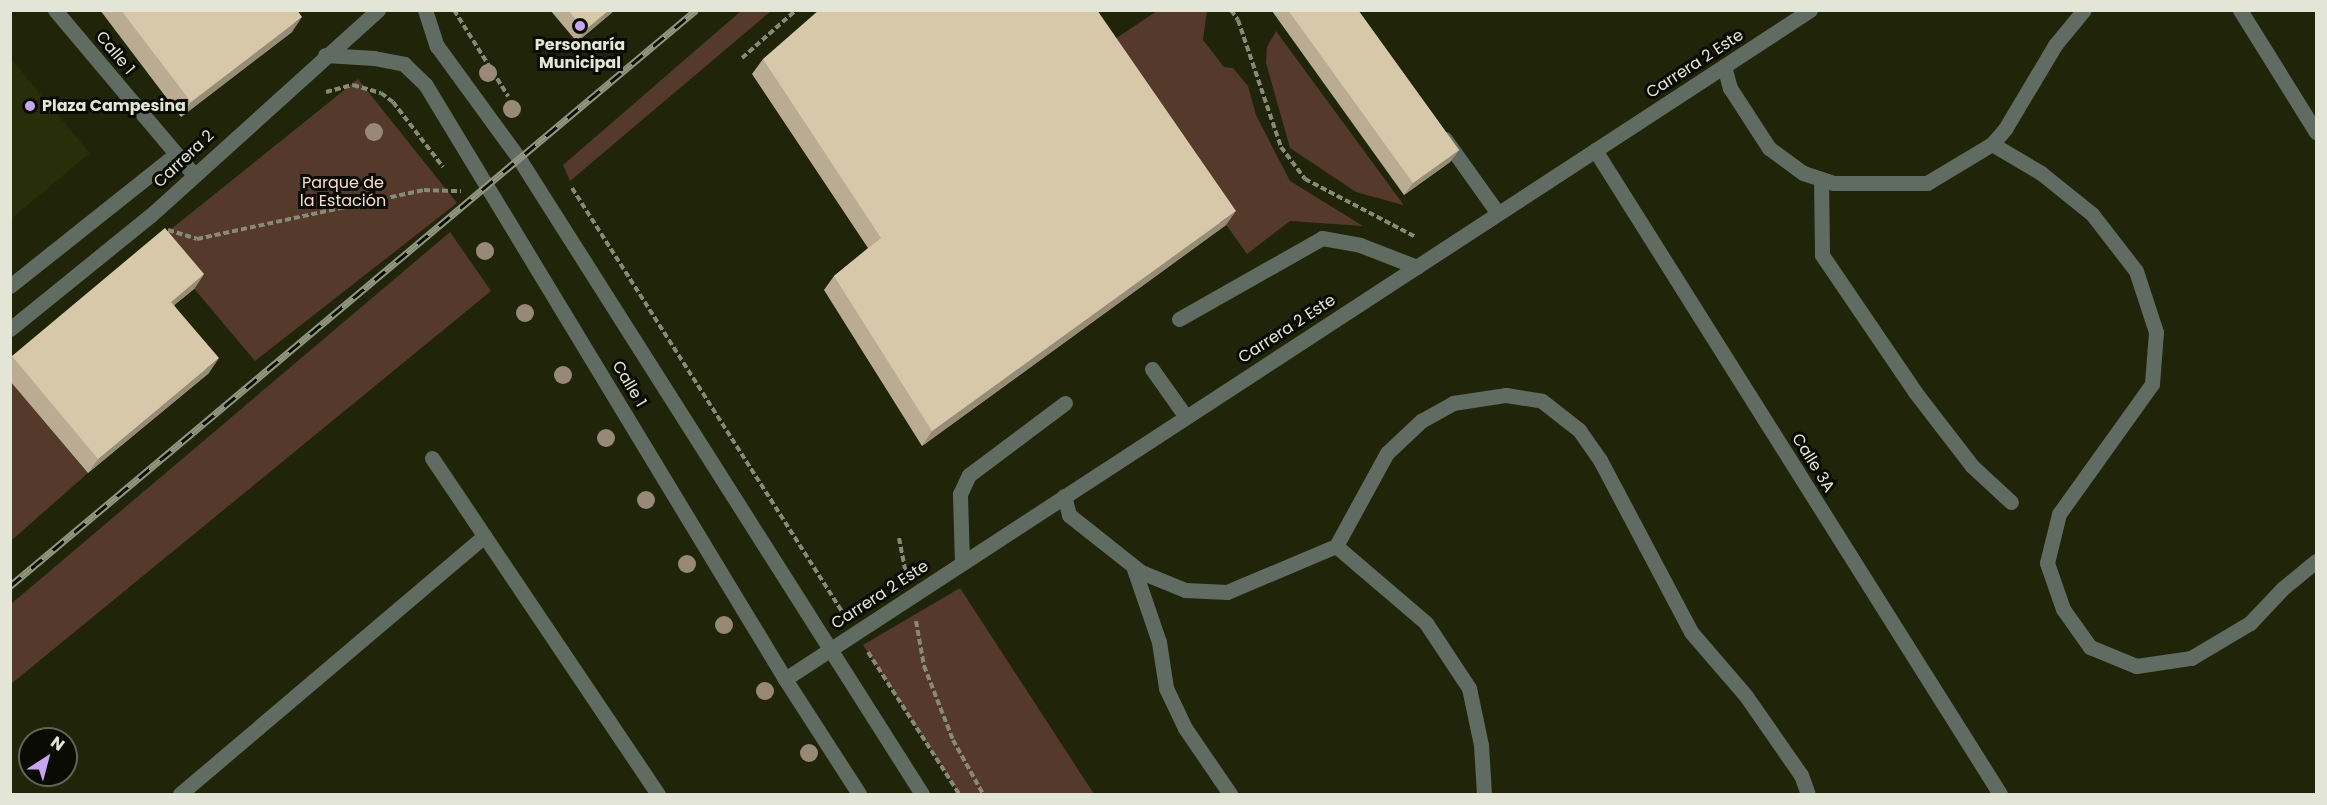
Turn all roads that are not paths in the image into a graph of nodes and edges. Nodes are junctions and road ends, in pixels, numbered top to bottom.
1 (55, 10) edge
2 (378, 10) edge
3 (425, 10) edge
4 (1810, 10) edge
5 (2084, 10) edge
6 (2240, 10) edge
7 (325, 55) junction
8 (1724, 66) junction
9 (1436, 126) edge
10 (2316, 132) edge
11 (1992, 144) junction
12 (1595, 150) junction
13 (176, 154) junction
14 (193, 174) junction
15 (1821, 179) junction
16 (1497, 212) junction
17 (1417, 267) junction
18 (10, 286) edge
19 (1179, 319) dead end
20 (10, 329) edge
21 (1152, 369) dead end
22 (1065, 404) dead end
23 (1186, 417) junction
24 (432, 458) dead end
25 (1064, 496) junction
26 (2011, 502) dead end
27 (484, 536) junction
28 (1336, 546) junction
29 (2316, 561) edge
30 (962, 563) junction
31 (1133, 566) junction
32 (830, 650) junction
33 (785, 679) junction
34 (180, 795) edge
35 (658, 795) edge
36 (859, 795) edge
37 (922, 795) edge
38 (1230, 795) edge
39 (1484, 795) edge
40 (1808, 795) edge
41 (2000, 795) edge

1 - 13 street, Calle 1
2 - 7 street, Carrera 2
3 - 32 street, Calle 1
4 - 8 street, Carrera 2 Este
5 - 11 street
6 - 10 street
7 - 14 street, Carrera 2
7 - 33 street, Calle 1
8 - 12 street, Carrera 2 Este
8 - 15 street
9 - 16 street
11 - 15 street
11 - 29 street
12 - 16 street, Carrera 2 Este
12 - 41 street, Calle 3A
13 - 14 street, Calle 1
13 - 18 street
14 - 20 street, Carrera 2
15 - 26 street
16 - 17 street, Carrera 2 Este
17 - 19 street
17 - 23 street, Carrera 2 Este
21 - 23 street
22 - 30 street
23 - 25 street, Carrera 2 Este
24 - 27 street
25 - 30 street, Carrera 2 Este
25 - 31 street
27 - 34 street
27 - 35 street
28 - 31 street
28 - 39 street
28 - 40 street
30 - 32 street, Carrera 2 Este
31 - 38 street
32 - 33 street, Carrera 2 Este
32 - 37 street, Calle 1
33 - 36 street, Calle 1

